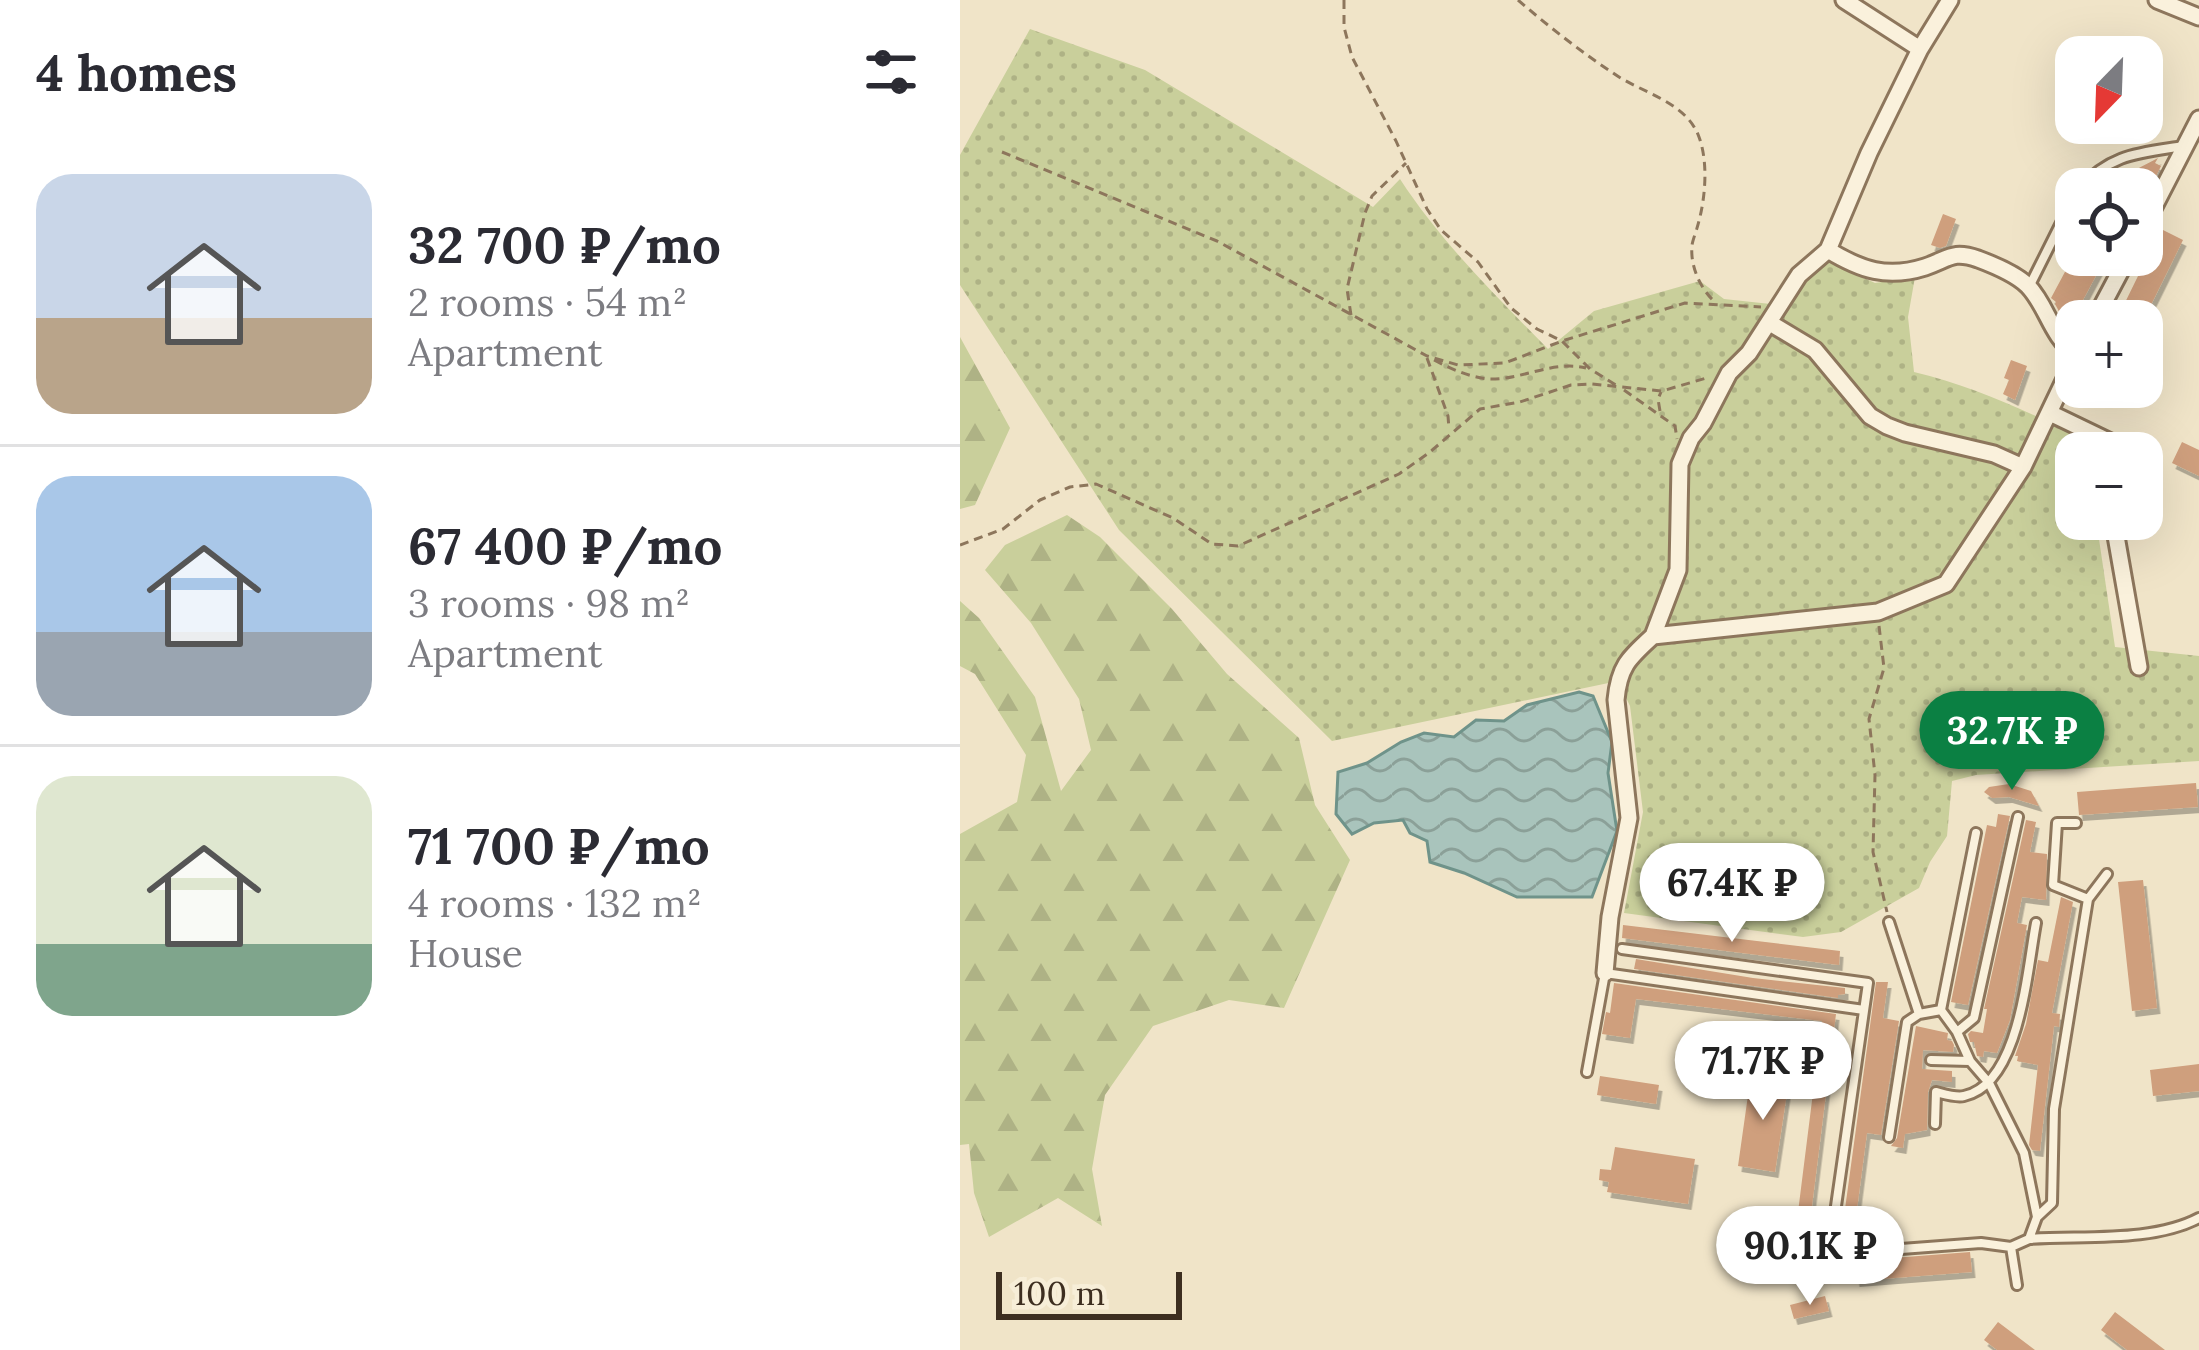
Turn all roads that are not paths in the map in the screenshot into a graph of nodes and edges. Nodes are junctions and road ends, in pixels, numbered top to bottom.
1 (1844, 0) edge
2 (1949, 0) edge
3 (2157, 0) edge
4 (2199, 17) edge
5 (1920, 49) junction
6 (2199, 119) edge
7 (2186, 146) junction
8 (2100, 168) edge
9 (2163, 190) edge
10 (2055, 236) edge
11 (1828, 250) junction
12 (2029, 287) junction
13 (1770, 323) junction
14 (2055, 332) edge
15 (2055, 402) edge
16 (2050, 413) junction
17 (2089, 432) edge
18 (2023, 467) junction
19 (2117, 540) edge
20 (1653, 636) junction
21 (2139, 667) dead end
22 (2018, 817) dead end
23 (2076, 824) dead end
24 (1976, 833) dead end
25 (2107, 874) dead end
26 (2088, 899) junction
27 (1889, 922) road end
28 (2036, 923) dead end
29 (1622, 949) dead end
30 (1605, 973) junction
31 (1864, 1010) junction
32 (1941, 1010) junction
33 (1919, 1014) junction
34 (1957, 1032) junction
35 (1931, 1060) dead end
36 (1970, 1061) junction
37 (1587, 1072) dead end
38 (1989, 1083) junction
39 (1934, 1124) dead end
40 (1889, 1137) dead end
41 (2037, 1217) junction
42 (2199, 1218) edge
43 (1834, 1220) dead end
44 (2029, 1239) junction
45 (2011, 1246) junction
46 (1848, 1253) dead end
47 (2018, 1285) dead end

1 - 5 street
2 - 5 street
3 - 4 street
5 - 11 street
6 - 7 street
7 - 8 lane
7 - 9 street
10 - 12 lane
11 - 12 street
11 - 13 street
12 - 14 street
13 - 18 street
13 - 20 street
15 - 16 street
16 - 17 street
16 - 18 street
18 - 20 street
19 - 21 street
20 - 30 street
22 - 34 lane
23 - 26 lane
24 - 32 lane
25 - 26 lane
26 - 41 lane
27 - 33 lane
28 - 38 lane
29 - 31 lane
30 - 31 lane
30 - 37 lane
31 - 43 lane
32 - 33 lane
32 - 34 lane
33 - 40 lane
34 - 36 lane
35 - 36 lane
36 - 38 lane
38 - 39 lane
38 - 41 lane
41 - 44 lane
42 - 44 lane
44 - 45 lane
45 - 46 lane
45 - 47 lane

